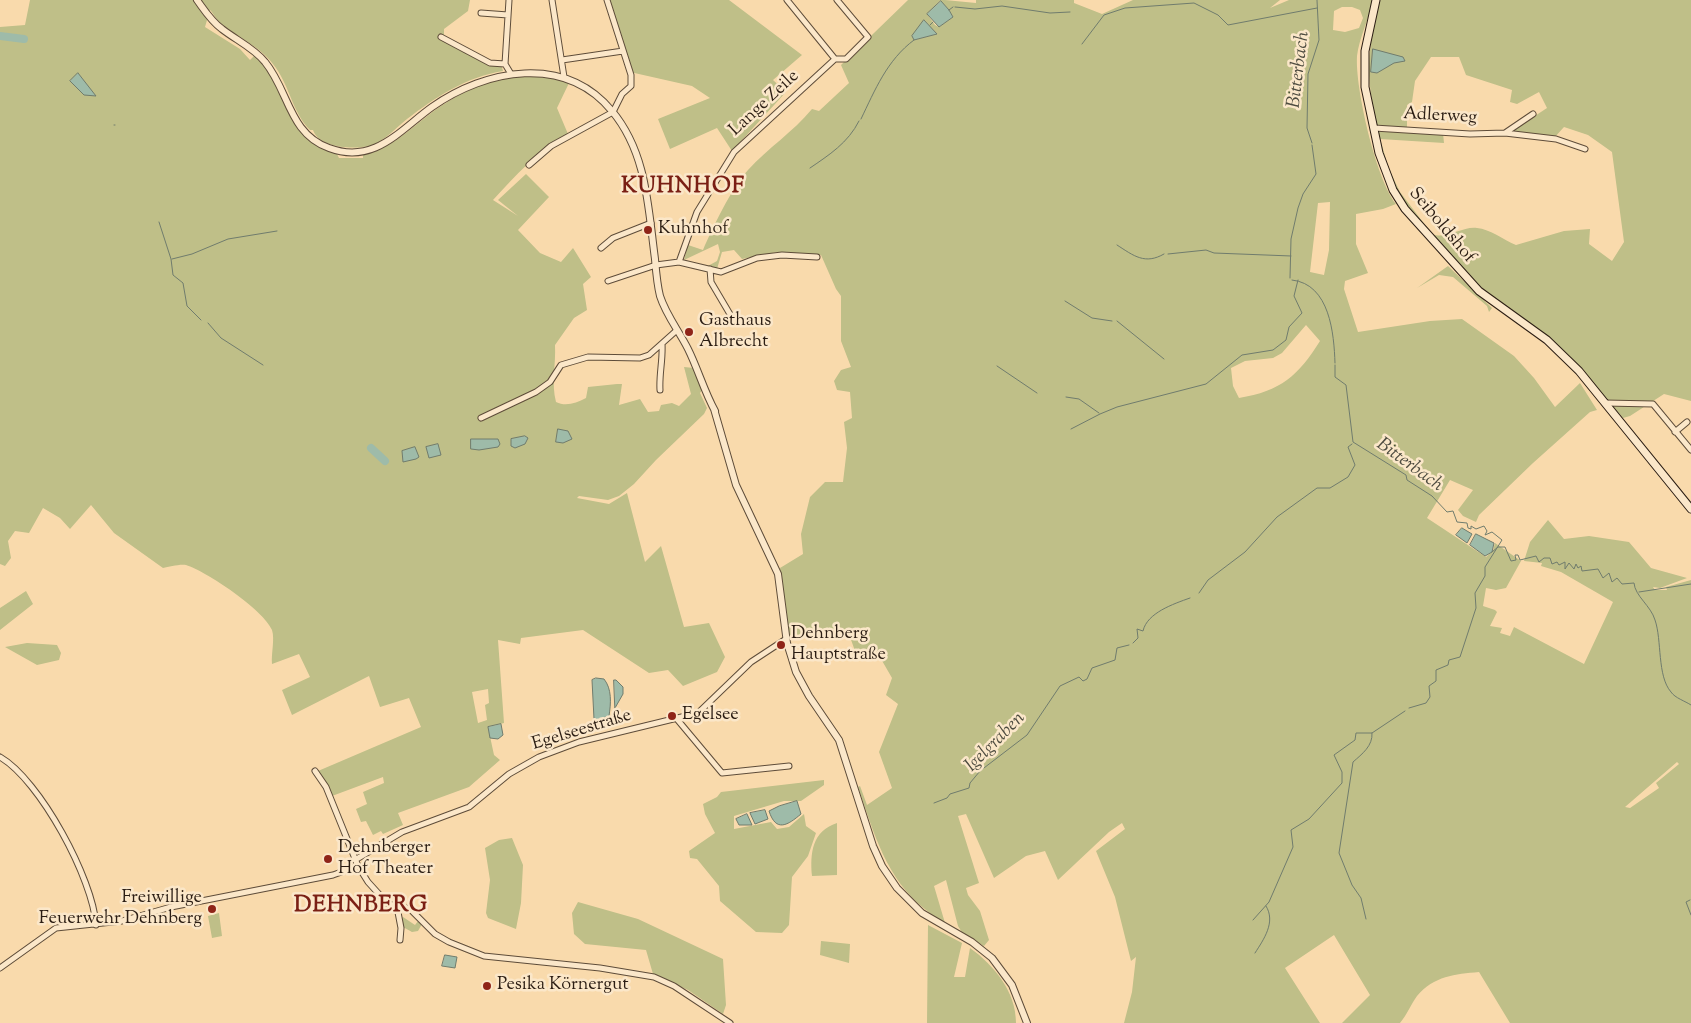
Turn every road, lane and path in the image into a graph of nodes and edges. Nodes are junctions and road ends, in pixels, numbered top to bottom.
1 (197, 0) edge
2 (509, 0) edge
3 (552, 0) edge
4 (607, 0) edge
5 (787, 0) edge
6 (837, 0) edge
7 (1376, 0) edge
8 (480, 13) dead end
9 (508, 15) junction
10 (441, 37) dead end
11 (623, 51) junction
12 (835, 59) junction
13 (562, 60) junction
14 (505, 64) junction
15 (511, 74) junction
16 (564, 77) junction
17 (613, 112) junction
18 (1533, 114) dead end
19 (1374, 128) junction
20 (1505, 133) junction
21 (1585, 149) dead end
22 (529, 165) dead end
23 (651, 223) junction
24 (602, 248) dead end
25 (817, 257) dead end
26 (679, 262) junction
27 (656, 265) junction
28 (710, 270) junction
29 (608, 281) dead end
30 (734, 321) dead end
31 (677, 330) junction
32 (662, 344) junction
33 (692, 358) junction
34 (660, 390) dead end
35 (1605, 404) junction
36 (714, 411) junction
37 (481, 418) dead end
38 (1687, 422) dead end
39 (1675, 432) junction
40 (1691, 450) edge
41 (1691, 509) edge
42 (786, 639) junction
43 (676, 718) junction
44 (0, 757) edge
45 (789, 766) dead end
46 (315, 771) dead end
47 (355, 860) junction
48 (358, 866) junction
49 (397, 907) junction
50 (96, 925) junction
51 (400, 940) dead end
52 (0, 968) edge
53 (730, 1023) edge
54 (1028, 1023) edge

1 - 15 street
2 - 9 street
3 - 13 street
4 - 11 street
5 - 12 street
6 - 12 street, Lange Zeile
7 - 19 main road, Seiboldshof
8 - 9 street
9 - 14 street
10 - 14 street
11 - 13 street
11 - 17 street
12 - 26 street, Lange Zeile
13 - 16 street
14 - 15 street
15 - 16 street
16 - 17 street
17 - 22 street
17 - 23 street
18 - 20 street
19 - 20 street, Adlerweg
19 - 35 main road, Seiboldshof
20 - 21 street, Adlerweg
23 - 24 street
23 - 27 street
25 - 28 street
26 - 27 street
26 - 28 street
27 - 29 street
27 - 31 street
28 - 30 street
31 - 32 street
31 - 33 street
32 - 34 street
32 - 37 street
33 - 36 street
33 - 36 street
35 - 39 street
35 - 41 main road, Seiboldshof
36 - 42 street
38 - 39 street
39 - 40 street
42 - 43 street, Egelseestraße
42 - 54 street
43 - 45 street
43 - 47 street, Egelseestraße
44 - 50 street
46 - 47 street
47 - 48 street
48 - 49 street
48 - 50 street
49 - 51 street
49 - 53 street
50 - 52 street

